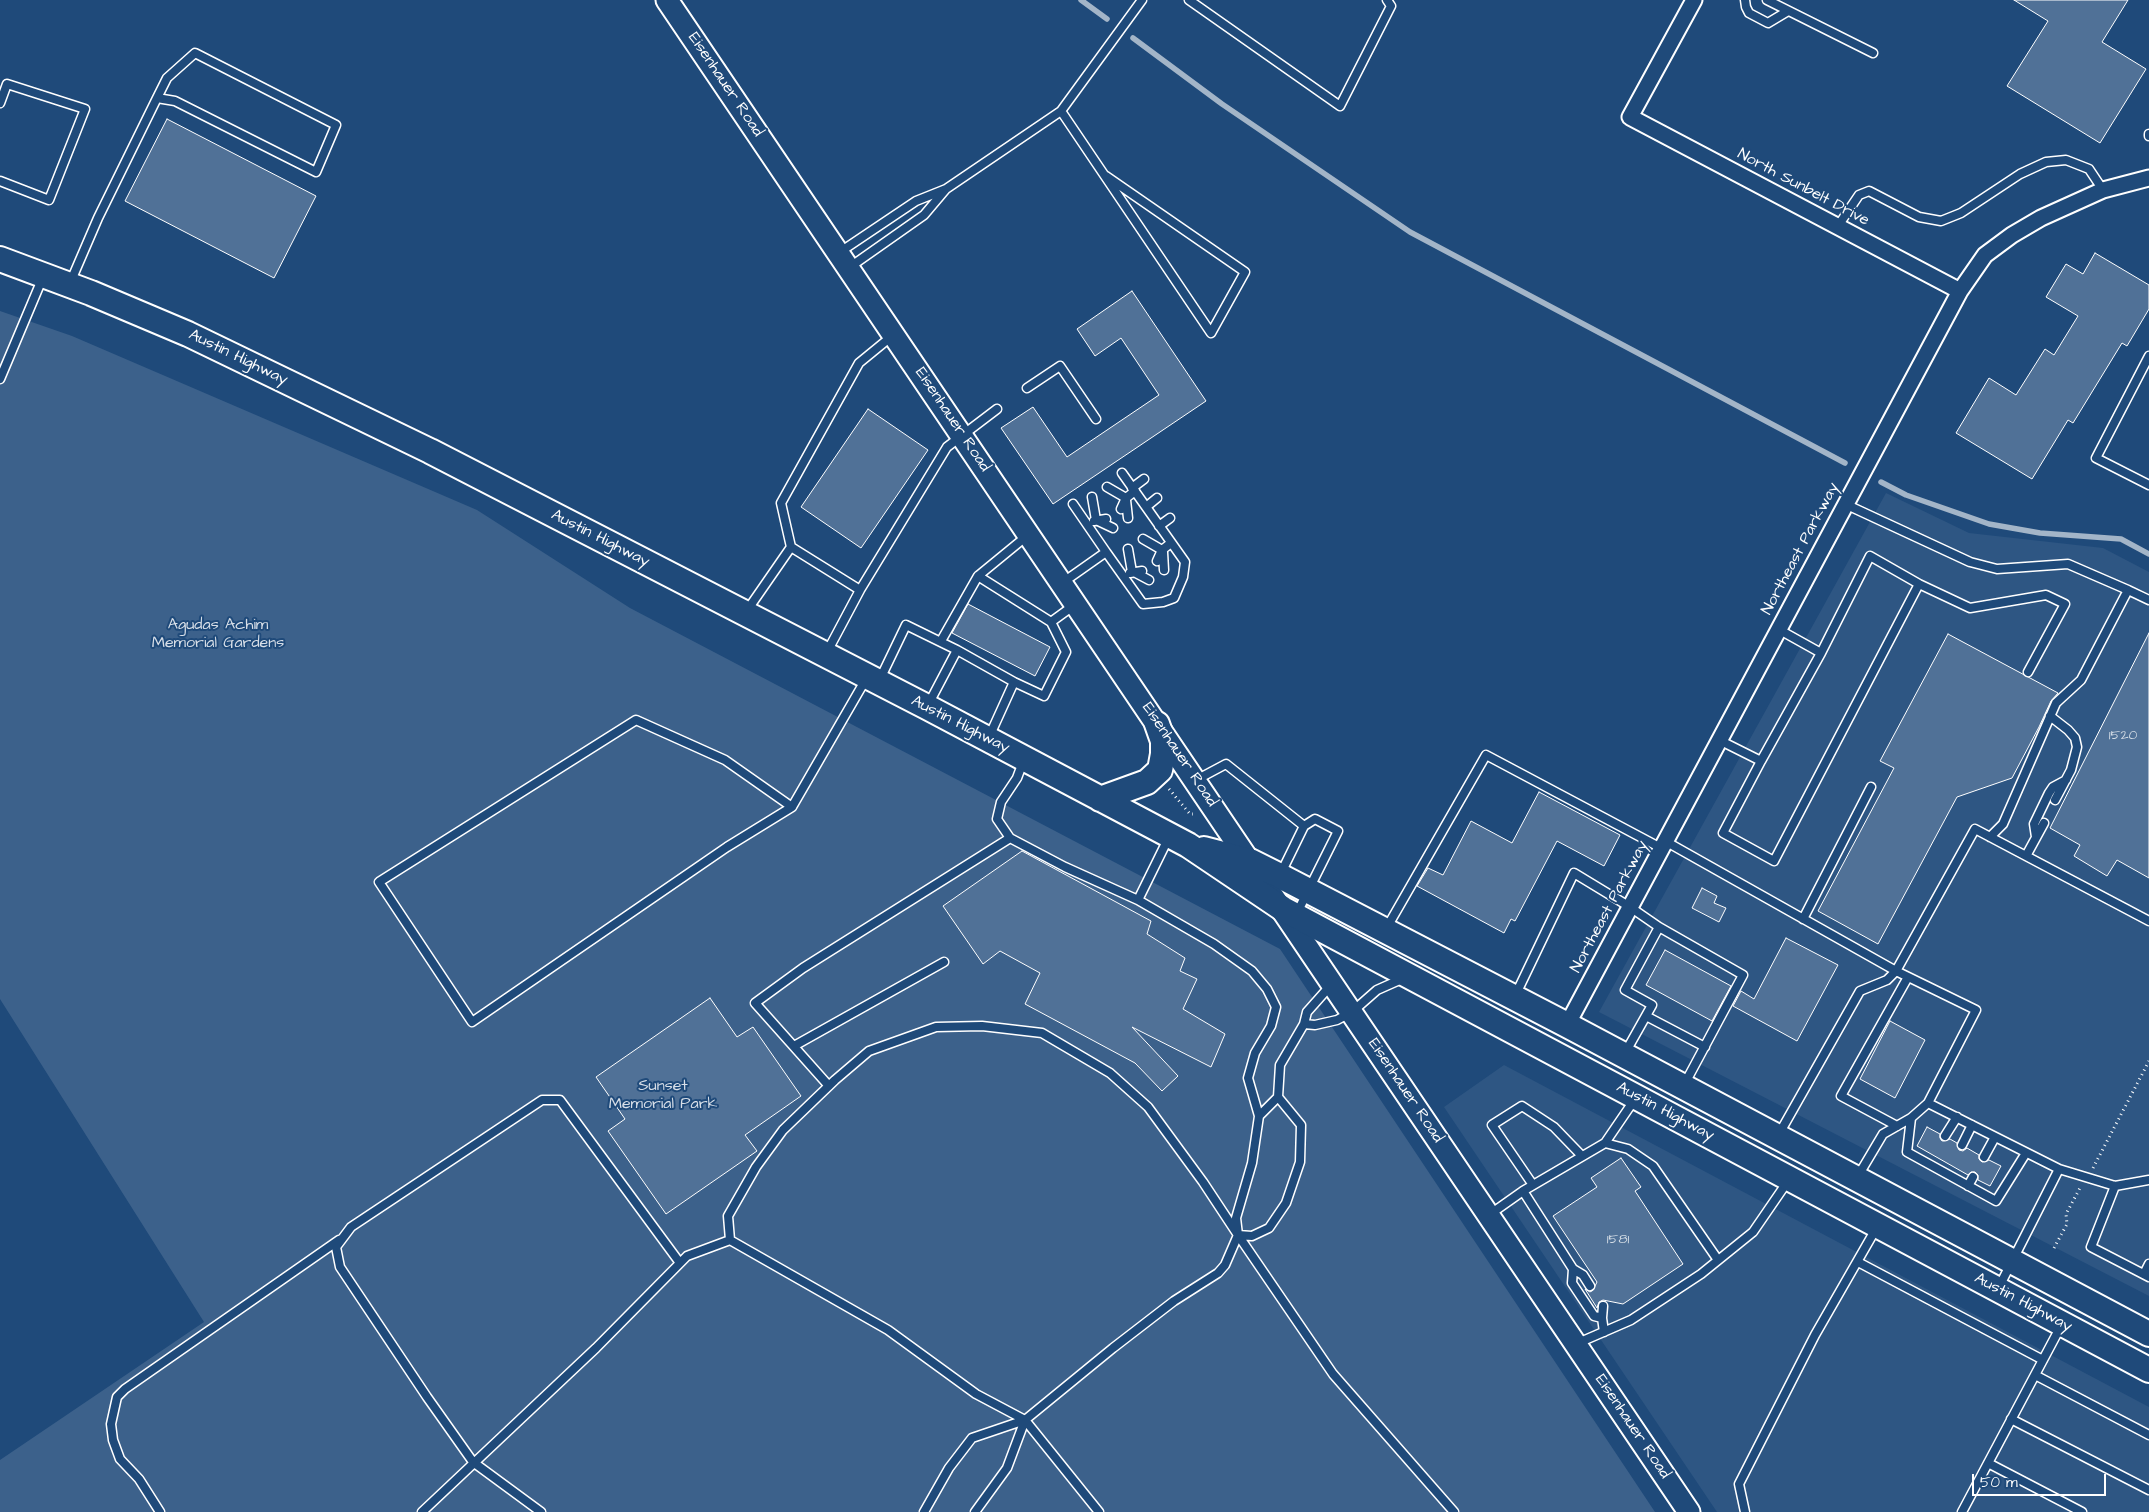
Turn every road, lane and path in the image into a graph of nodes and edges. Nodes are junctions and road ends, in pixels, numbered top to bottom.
1 (667, 0) edge
2 (1142, 0) edge
3 (1189, 0) edge
4 (1387, 0) edge
5 (1694, 0) edge
6 (1745, 0) edge
7 (1767, 0) edge
8 (1788, 11) junction
9 (1873, 53) dead end
10 (157, 98) junction
11 (0, 103) edge
12 (1061, 111) junction
13 (1106, 176) junction
14 (2149, 178) edge
15 (0, 181) edge
16 (946, 189) junction
17 (2103, 190) junction
18 (1838, 226) junction
19 (0, 259) edge
20 (843, 261) junction
21 (44, 275) junction
22 (69, 285) junction
23 (1960, 291) junction
24 (894, 335) junction
25 (2149, 356) edge
26 (0, 379) edge
27 (1027, 388) dead end
28 (997, 409) dead end
29 (1096, 419) dead end
30 (962, 435) junction
31 (1122, 473) dead end
32 (1144, 479) dead end
33 (2149, 485) edge
34 (1106, 487) dead end
35 (1134, 490) junction
36 (1092, 497) dead end
37 (1114, 498) dead end
38 (1126, 498) junction
39 (1157, 498) dead end
40 (1073, 504) dead end
41 (1845, 504) junction
42 (1146, 507) junction
43 (1100, 508) dead end
44 (1121, 509) dead end
45 (1106, 518) dead end
46 (1128, 518) dead end
47 (1170, 518) dead end
48 (1096, 520) junction
49 (1088, 525) junction
50 (1159, 526) junction
51 (1113, 528) dead end
52 (1029, 534) junction
53 (1143, 539) dead end
54 (1171, 543) junction
55 (791, 547) junction
56 (1128, 549) dead end
57 (1150, 550) dead end
58 (1162, 550) junction
59 (1106, 552) junction
60 (1136, 560) dead end
61 (1157, 561) dead end
62 (1164, 570) dead end
63 (1142, 571) dead end
64 (1132, 572) junction
65 (978, 576) junction
66 (1124, 577) junction
67 (1149, 580) dead end
68 (1062, 583) junction
69 (1919, 584) junction
70 (860, 590) junction
71 (2128, 590) junction
72 (2149, 600) edge
73 (1076, 604) junction
74 (745, 614) junction
75 (1051, 622) junction
76 (1778, 629) junction
77 (941, 641) junction
78 (956, 650) junction
79 (1821, 652) junction
80 (826, 655) junction
81 (2028, 672) dead end
82 (873, 680) junction
83 (1014, 682) junction
84 (927, 707) junction
85 (2050, 716) junction
86 (1157, 724) junction
87 (988, 739) junction
88 (1719, 740) junction
89 (1024, 758) junction
90 (1761, 761) junction
91 (1196, 780) junction
92 (2066, 780) junction
93 (1166, 785) dead end
94 (1871, 787) dead end
95 (1100, 799) junction
96 (2055, 800) dead end
97 (792, 806) junction
98 (1190, 814) dead end
99 (2044, 823) dead end
100 (1304, 826) junction
101 (2036, 836) junction
102 (1990, 837) junction
103 (1010, 838) junction
104 (1179, 840) junction
105 (1663, 845) junction
106 (2026, 856) junction
107 (1250, 861) junction
108 (1280, 876) junction
109 (1307, 891) junction
110 (1138, 900) junction
111 (1630, 907) junction
112 (1289, 912) junction
113 (1803, 918) junction
114 (2149, 922) edge
115 (1658, 927) junction
116 (1384, 930) junction
117 (944, 962) dead end
118 (1896, 971) junction
119 (1409, 976) junction
120 (1908, 976) junction
121 (1332, 983) junction
122 (1514, 997) junction
123 (1352, 1012) junction
124 (1646, 1016) junction
125 (1304, 1024) junction
126 (1567, 1025) junction
127 (794, 1046) junction
128 (1704, 1047) junction
129 (1624, 1055) junction
130 (2149, 1061) edge
131 (829, 1086) junction
132 (1684, 1087) junction
133 (1278, 1097) junction
134 (1636, 1097) junction
135 (1928, 1103) junction
136 (1259, 1116) junction
137 (1957, 1117) junction
138 (1911, 1118) junction
139 (1972, 1125) junction
140 (1897, 1126) junction
141 (1945, 1136) dead end
142 (1778, 1137) junction
143 (1995, 1137) junction
144 (1605, 1142) junction
145 (1962, 1145) dead end
146 (2026, 1153) junction
147 (1582, 1156) junction
148 (1935, 1156) dead end
149 (1984, 1157) dead end
150 (1930, 1165) junction
151 (1951, 1165) dead end
152 (2060, 1169) junction
153 (2093, 1169) dead end
154 (1946, 1174) junction
155 (1973, 1177) dead end
156 (1789, 1178) junction
157 (1856, 1178) junction
158 (2149, 1180) edge
159 (1533, 1185) junction
160 (1968, 1186) junction
161 (2115, 1186) junction
162 (2080, 1188) dead end
163 (1523, 1191) junction
164 (1489, 1216) junction
165 (1878, 1226) junction
166 (1238, 1235) junction
167 (345, 1236) junction
168 (730, 1240) junction
169 (2054, 1248) dead end
170 (1718, 1260) junction
171 (1858, 1262) junction
172 (2013, 1262) junction
173 (680, 1263) junction
174 (2149, 1264) edge
175 (1574, 1269) junction
176 (2146, 1276) edge
177 (1590, 1286) dead end
178 (1998, 1289) junction
179 (1603, 1306) dead end
180 (1602, 1318) junction
181 (2062, 1324) junction
182 (1604, 1332) junction
183 (2149, 1334) edge
184 (1576, 1344) junction
185 (2149, 1344) edge
186 (2043, 1360) junction
187 (2149, 1370) edge
188 (2035, 1375) junction
189 (2011, 1419) junction
190 (1025, 1420) junction
191 (2149, 1435) edge
192 (473, 1462) junction
193 (1988, 1463) junction
194 (2149, 1490) edge
195 (1963, 1510) edge
196 (2078, 1511) edge
197 (160, 1512) edge
198 (422, 1512) edge
199 (541, 1512) edge
200 (924, 1512) edge
201 (975, 1512) edge
202 (1099, 1512) edge
203 (1454, 1512) edge
204 (1689, 1512) edge
205 (1745, 1512) edge
206 (1972, 1512) edge

1 - 20 main road, Eisenhauer Road
2 - 12 lane
3 - 4 lane
5 - 18 street, North Sunbelt Drive
6 - 8 lane
7 - 8 lane
8 - 9 lane
10 - 10 lane
10 - 22 lane
11 - 15 lane
12 - 13 lane
12 - 16 lane
13 - 13 lane
14 - 17 street, Northeast Parkway
16 - 20 lane
16 - 20 lane
17 - 18 lane
17 - 23 street, Northeast Parkway
18 - 23 street, North Sunbelt Drive
19 - 21 main road, Austin Highway
20 - 24 main road, Eisenhauer Road
21 - 22 main road, Austin Highway
21 - 26 lane
22 - 74 main road, Austin Highway
23 - 41 street, Northeast Parkway
24 - 30 main road, Eisenhauer Road
24 - 55 lane
25 - 33 lane
27 - 29 lane
28 - 30 lane
30 - 52 main road, Eisenhauer Road
30 - 70 lane
31 - 35 lane
32 - 35 lane
34 - 38 lane
35 - 38 lane
35 - 42 lane
36 - 48 lane
37 - 38 lane
38 - 44 lane
38 - 46 lane
39 - 42 lane
40 - 49 lane
41 - 71 lane
41 - 76 street, Northeast Parkway
42 - 50 lane
43 - 48 lane
45 - 48 lane
47 - 50 lane
48 - 49 lane
48 - 51 lane
49 - 59 lane
50 - 54 lane
52 - 65 lane
52 - 68 main road, Eisenhauer Road
53 - 58 lane
54 - 58 lane
54 - 66 lane
55 - 70 lane
55 - 74 lane
56 - 64 lane
57 - 58 lane
58 - 61 lane
58 - 62 lane
59 - 66 lane
59 - 68 lane
60 - 64 lane
63 - 64 lane
64 - 66 lane
64 - 67 lane
65 - 75 lane
65 - 77 lane
68 - 73 main road, Eisenhauer Road
69 - 79 lane
69 - 81 lane
69 - 90 lane
70 - 80 lane
71 - 72 lane
71 - 85 lane
73 - 75 lane
73 - 86 main road, Eisenhauer Road
74 - 80 main road, Austin Highway
75 - 83 lane
76 - 79 lane
76 - 88 street, Northeast Parkway
77 - 78 lane
77 - 82 lane
78 - 83 lane
78 - 84 lane
79 - 90 lane
80 - 82 main road, Austin Highway
82 - 84 main road, Austin Highway
82 - 97 lane
83 - 87 lane
84 - 87 main road, Austin Highway
85 - 92 lane
85 - 102 lane
86 - 91 main road, Eisenhauer Road
86 - 95 main road
87 - 89 main road, Austin Highway
88 - 90 lane
88 - 105 street, Northeast Parkway
89 - 95 main road, Austin Highway
89 - 103 lane
91 - 100 lane
91 - 107 main road, Eisenhauer Road
92 - 96 lane
92 - 101 lane
93 - 98 path
94 - 113 lane
95 - 104 main road, Austin Highway
97 - 97 lane
99 - 101 lane
100 - 108 lane
100 - 109 lane
101 - 106 lane
102 - 106 lane
102 - 118 lane
103 - 110 lane
103 - 127 lane
104 - 107 main road, Austin Highway
104 - 110 lane
104 - 112 main road, Austin Highway
105 - 111 street, Northeast Parkway
105 - 113 lane
105 - 116 lane
106 - 114 lane
107 - 108 main road, Austin Highway
107 - 112 main road, Eisenhauer Road
108 - 109 main road, Austin Highway
109 - 112 lane
109 - 116 main road, Austin Highway
110 - 136 lane
111 - 115 lane
111 - 122 lane
111 - 126 street, Northeast Parkway
112 - 119 main road, Austin Highway
112 - 121 main road, Eisenhauer Road
113 - 118 lane
115 - 124 lane
115 - 128 lane
116 - 122 main road, Austin Highway
117 - 127 lane
118 - 120 lane
118 - 142 lane
119 - 123 lane
119 - 134 main road, Austin Highway
120 - 135 lane
120 - 140 lane
121 - 123 main road, Eisenhauer Road
121 - 125 lane
122 - 126 main road, Austin Highway
123 - 125 lane
123 - 164 main road, Eisenhauer Road
124 - 128 lane
124 - 129 lane
125 - 133 lane
126 - 129 main road, Austin Highway
127 - 131 lane
128 - 132 lane
129 - 132 main road, Austin Highway
130 - 153 path
131 - 166 lane
131 - 168 lane
132 - 142 main road, Austin Highway
133 - 136 lane
133 - 166 lane
134 - 144 lane
134 - 156 main road, Austin Highway
135 - 137 lane
135 - 138 lane
136 - 166 lane
137 - 139 lane
137 - 141 lane
138 - 140 lane
138 - 150 lane
139 - 143 lane
139 - 145 lane
140 - 157 lane
142 - 157 main road, Austin Highway
143 - 146 lane
143 - 149 lane
144 - 147 lane
144 - 170 lane
146 - 152 lane
146 - 160 lane
147 - 159 lane
147 - 159 lane
148 - 150 lane
150 - 154 lane
151 - 154 lane
152 - 161 lane
152 - 172 lane
154 - 160 lane
155 - 160 lane
156 - 165 main road, Austin Highway
156 - 170 lane
157 - 172 main road, Austin Highway
158 - 161 lane
159 - 163 lane
161 - 176 lane
162 - 169 path
163 - 164 lane
163 - 175 lane
164 - 184 main road, Eisenhauer Road
165 - 171 lane
165 - 178 main road, Austin Highway
166 - 190 lane
166 - 203 lane
167 - 173 lane
167 - 192 lane
167 - 197 lane
168 - 173 lane
168 - 190 lane
170 - 182 lane
171 - 186 lane
171 - 205 lane
172 - 178 lane
172 - 183 main road, Austin Highway
173 - 192 lane
174 - 176 lane
175 - 177 lane
175 - 180 lane
178 - 181 main road, Austin Highway
179 - 180 lane
180 - 182 lane
181 - 185 main road
181 - 186 lane
181 - 187 main road, Austin Highway
182 - 184 lane
184 - 204 main road, Eisenhauer Road
186 - 188 lane
188 - 189 lane
188 - 191 lane
189 - 193 lane
189 - 194 lane
190 - 200 lane
190 - 201 lane
190 - 202 lane
192 - 198 lane
192 - 199 lane
193 - 195 lane
193 - 196 lane
195 - 206 lane

